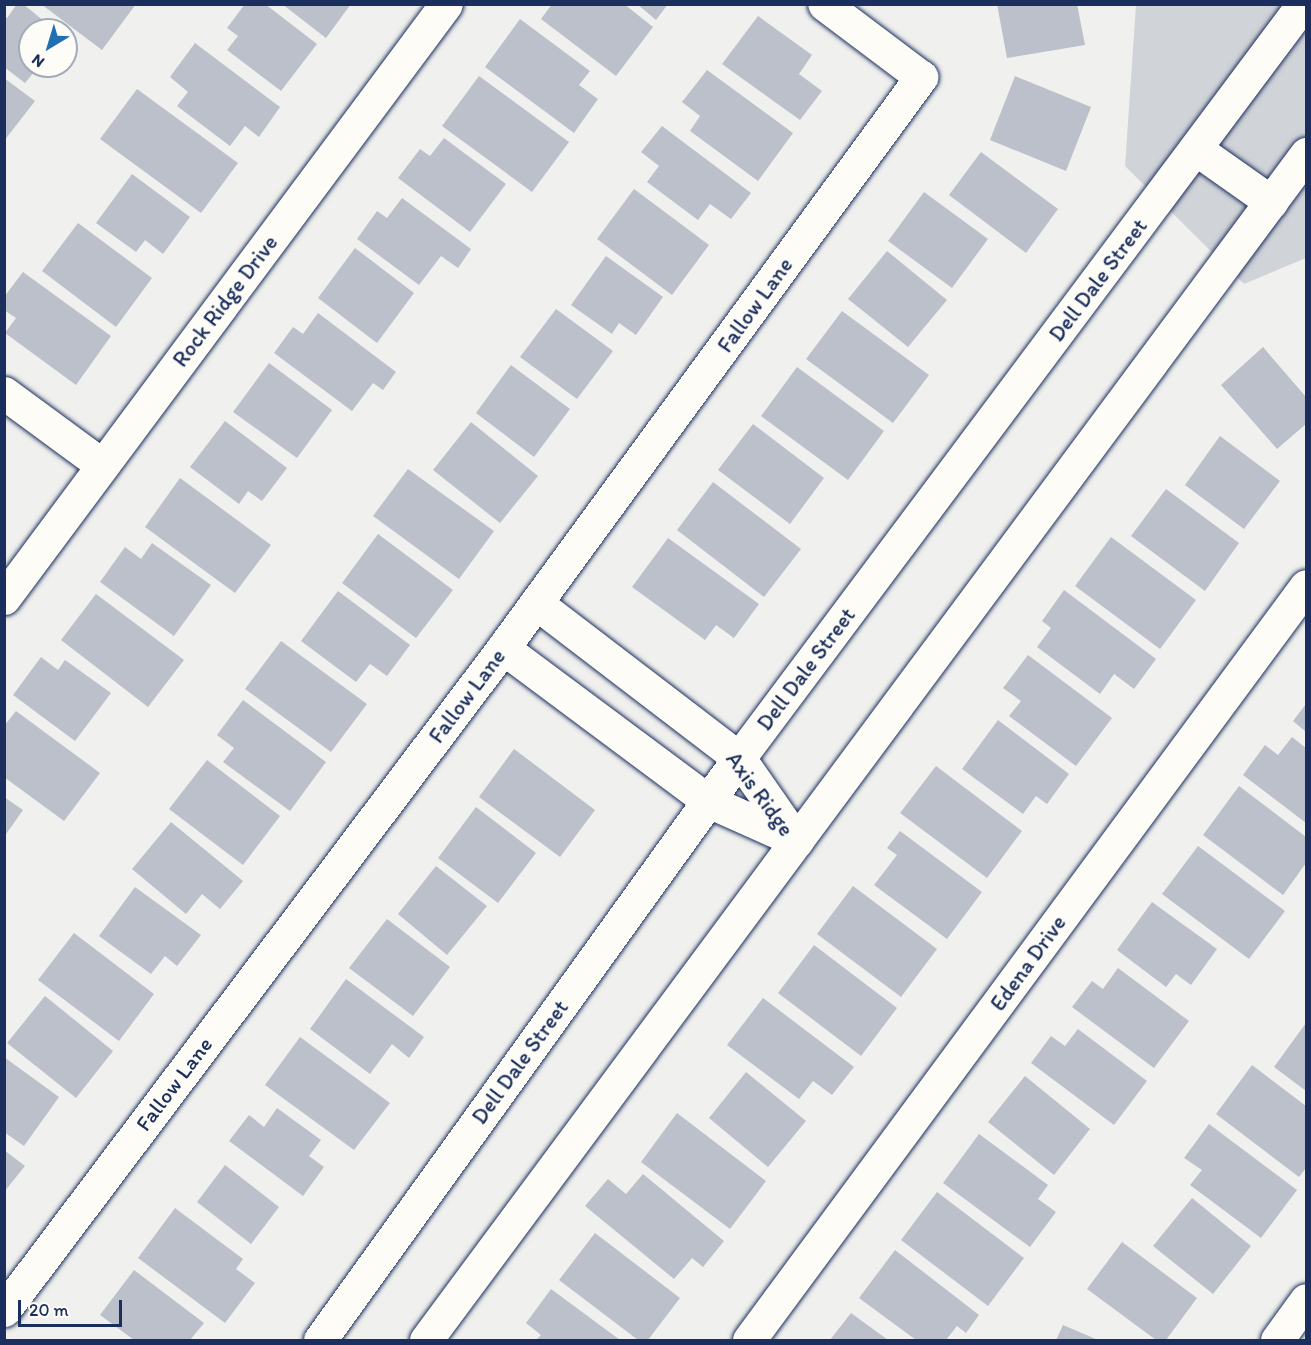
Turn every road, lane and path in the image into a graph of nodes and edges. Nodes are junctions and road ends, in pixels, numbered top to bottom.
1 (446, 4) edge
2 (824, 4) edge
3 (1304, 4) edge
4 (1196, 148) junction
5 (1306, 154) edge
6 (1271, 202) junction
7 (4, 393) edge
8 (102, 465) junction
9 (1306, 586) edge
10 (4, 598) edge
11 (536, 603) junction
12 (503, 648) junction
13 (739, 758) junction
14 (708, 801) junction
15 (797, 841) junction
16 (1306, 1300) edge
17 (4, 1310) edge
18 (320, 1341) edge
19 (426, 1341) edge
20 (749, 1341) edge
21 (1277, 1341) edge

1 - 8 street, Rock Ridge Drive
2 - 11 street, Fallow Lane
3 - 4 street, Dell Dale Street
4 - 6 street
4 - 13 street, Dell Dale Street
5 - 6 street
6 - 15 street
7 - 8 street
8 - 10 street, Rock Ridge Drive
9 - 20 street, Edena Drive
11 - 12 street, Fallow Lane
11 - 13 street, Axis Ridge
12 - 14 street, Axis Ridge
12 - 17 street, Fallow Lane
13 - 14 street, Dell Dale Street
13 - 15 street, Axis Ridge
14 - 15 street, Axis Ridge
14 - 18 street, Dell Dale Street
15 - 19 street
16 - 21 street

